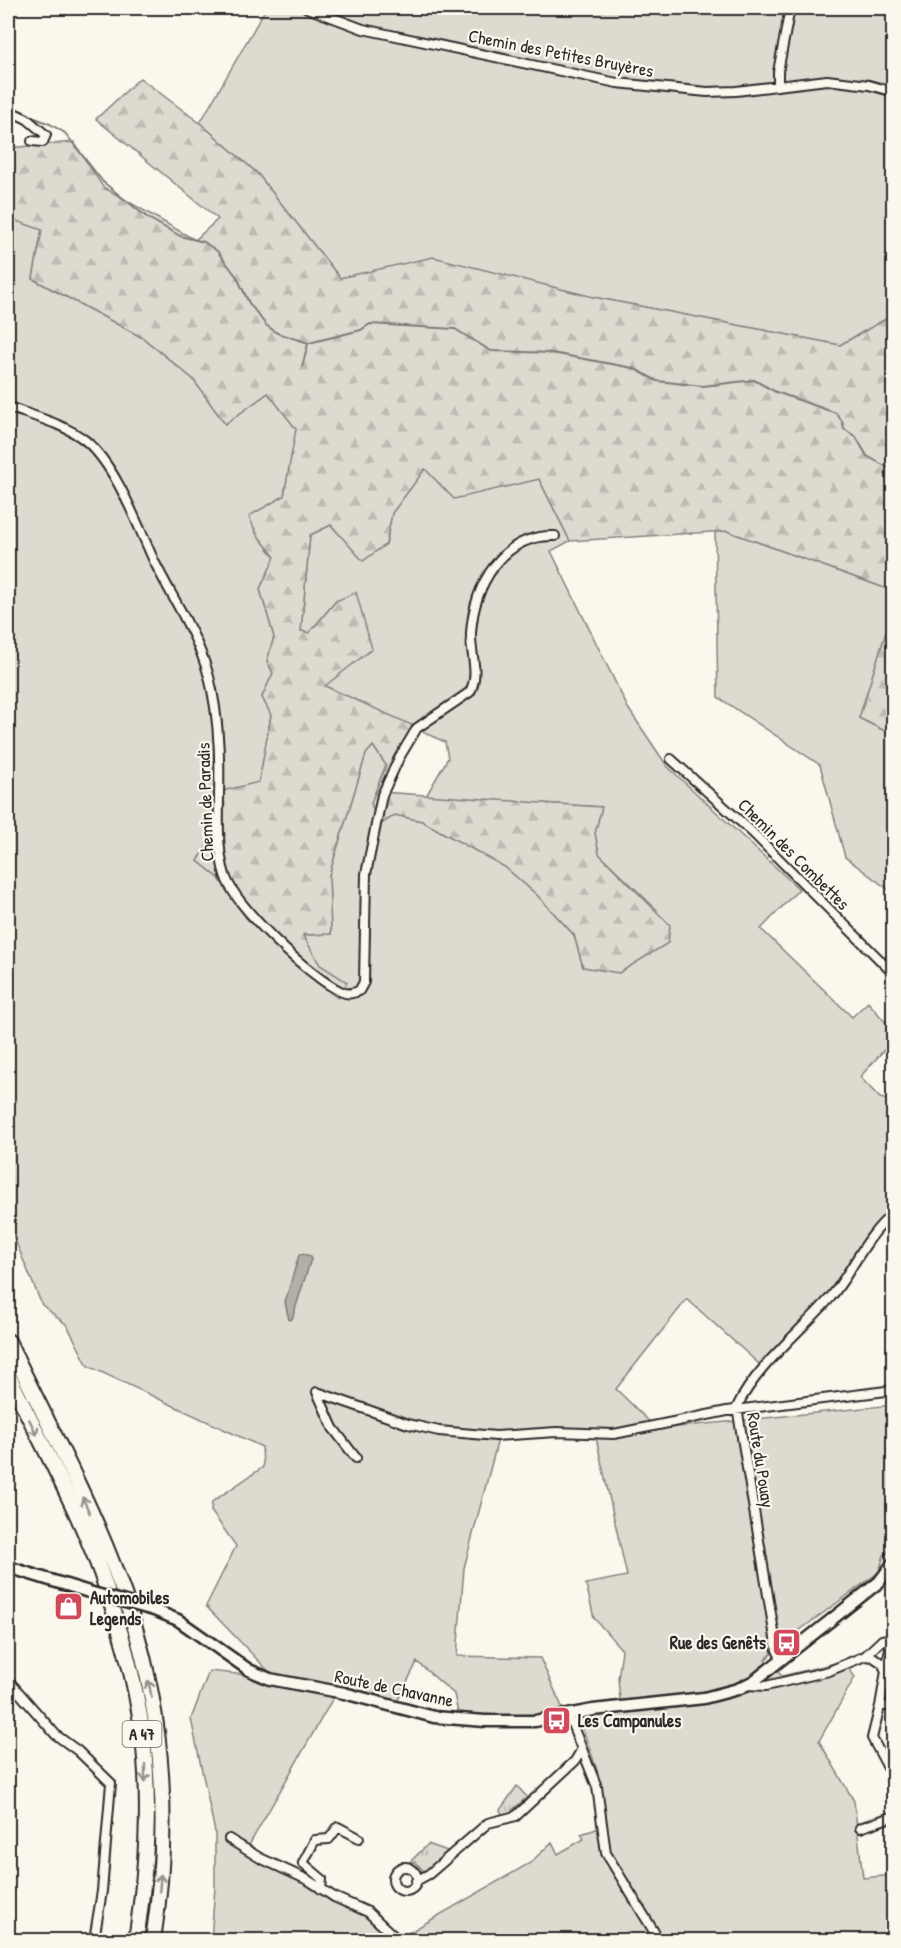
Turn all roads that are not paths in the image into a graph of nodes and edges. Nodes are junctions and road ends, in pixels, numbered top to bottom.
1 (307, 8) edge
2 (790, 8) edge
3 (778, 86) junction
4 (894, 92) edge
5 (8, 110) edge
6 (32, 141) dead end
7 (8, 407) edge
8 (555, 536) dead end
9 (671, 759) dead end
10 (894, 974) edge
11 (894, 1213) edge
12 (8, 1341) edge
13 (8, 1374) edge
14 (894, 1390) edge
15 (736, 1411) junction
16 (356, 1458) dead end
17 (894, 1562) edge
18 (8, 1567) edge
19 (865, 1656) junction
20 (781, 1658) junction
21 (886, 1671) junction
22 (8, 1680) edge
23 (747, 1685) junction
24 (880, 1706) junction
25 (894, 1706) edge
26 (568, 1714) junction
27 (582, 1749) junction
28 (894, 1779) edge
29 (894, 1816) edge
30 (860, 1828) dead end
31 (359, 1838) dead end
32 (228, 1839) dead end
33 (416, 1881) dead end
34 (321, 1889) junction
35 (93, 1941) edge
36 (136, 1941) edge
37 (153, 1941) edge
38 (398, 1941) edge
39 (659, 1941) edge

1 - 3 street, Chemin des Petites Bruyères
2 - 3 street
3 - 4 street, Chemin des Petites Bruyères
5 - 6 street
7 - 8 street, Chemin de Paradis
9 - 10 street, Chemin des Combettes
11 - 15 street, Route du Pouay
37 -> 12 highway, A 47
13 -> 36 highway, A 47
14 - 15 street
15 - 16 street
15 - 20 street, Route du Pouay
17 - 20 main road, Route de Chavanne
18 - 26 main road, Route de Chavanne, bridge
19 - 21 street
19 - 21 street
19 - 23 street
20 - 23 main road, Route de Chavanne
21 - 24 street
22 - 35 street
23 - 26 main road, Route de Chavanne
24 - 25 street
24 - 28 street
26 - 27 street
27 - 33 street
27 - 39 street
29 - 30 street
31 - 34 street
32 - 34 street
34 - 38 street

